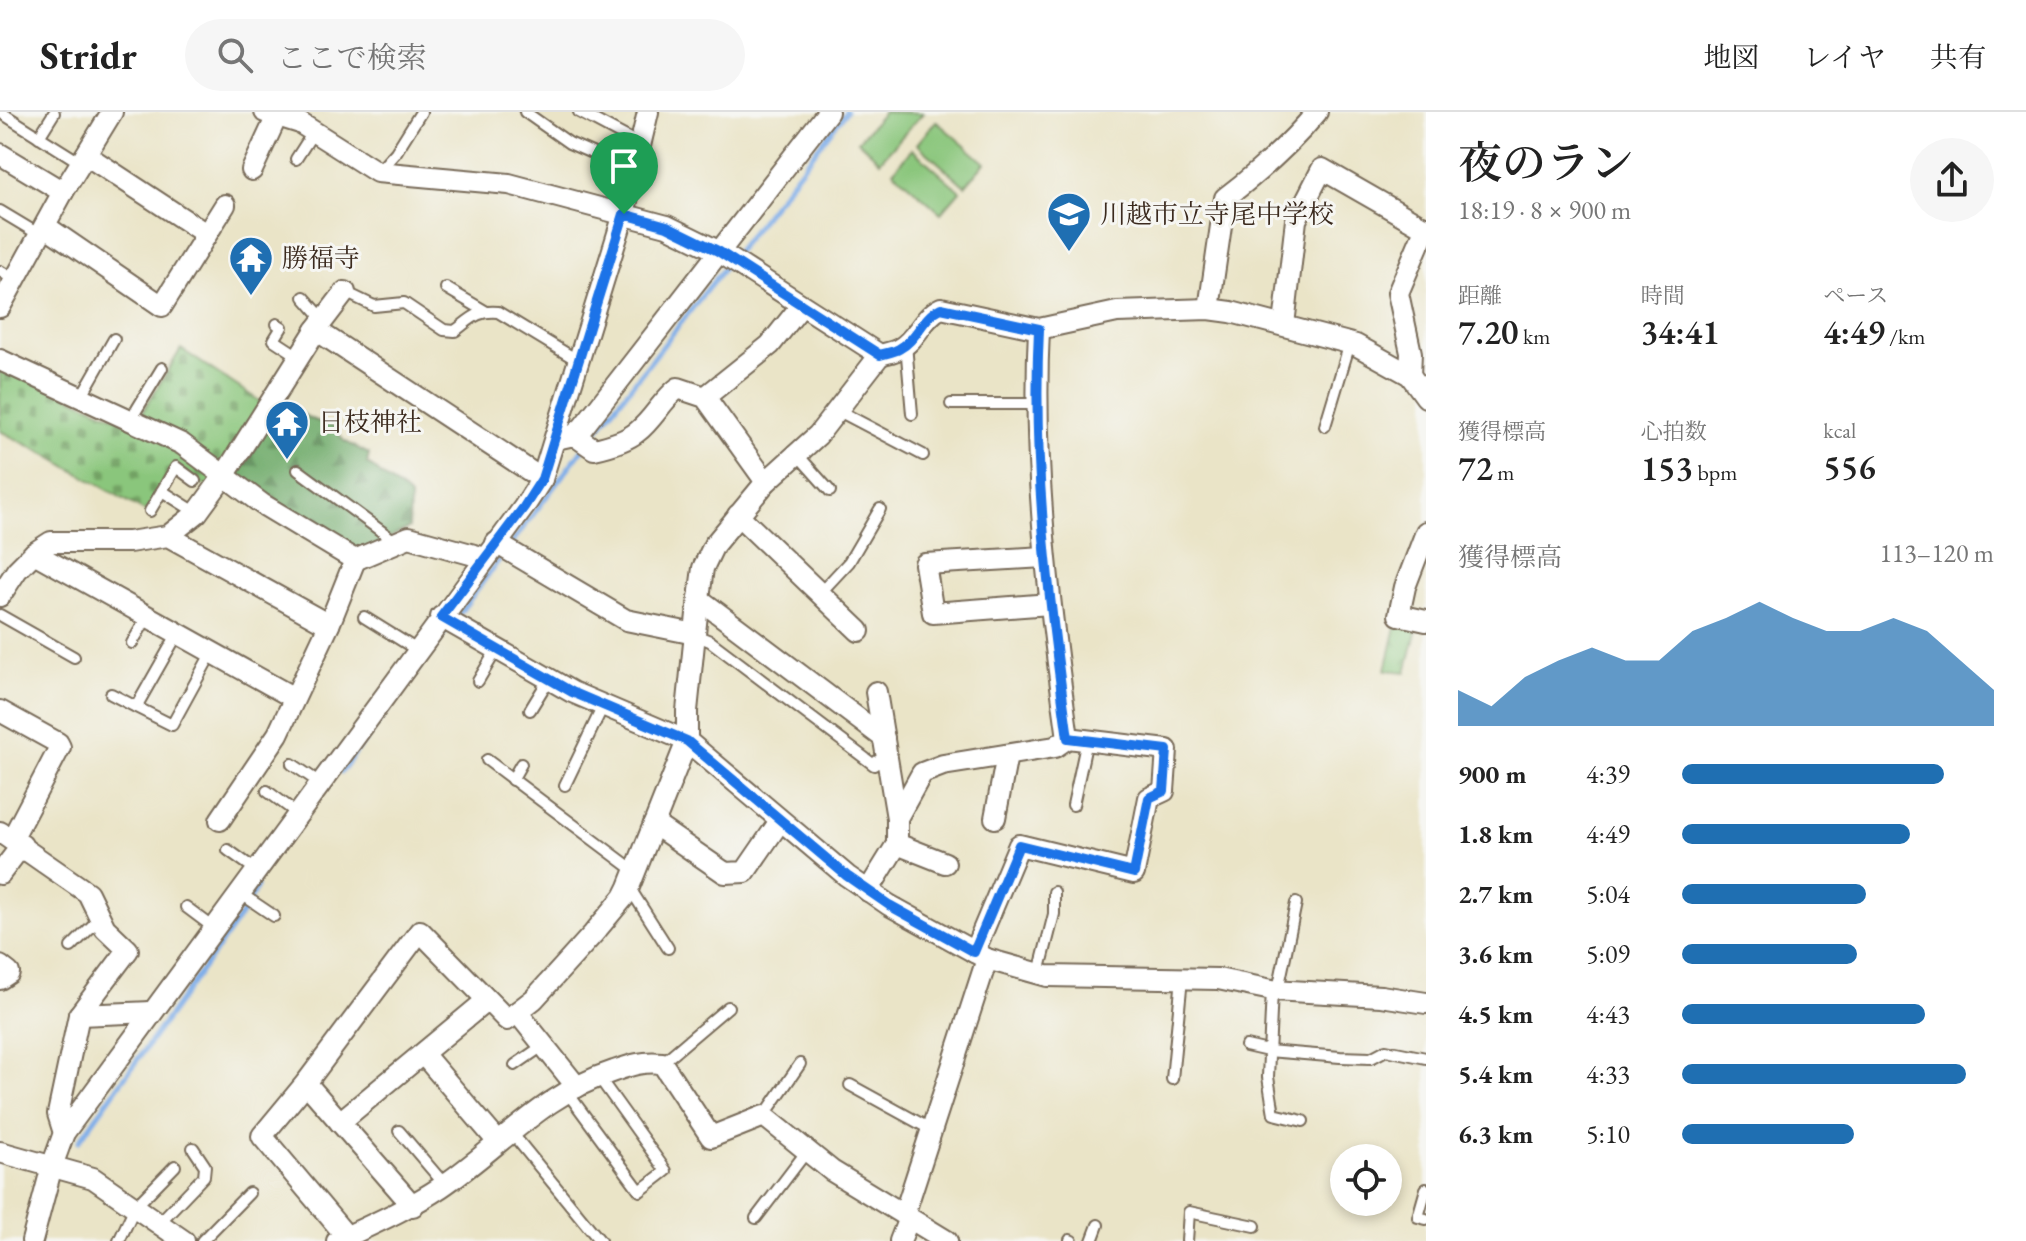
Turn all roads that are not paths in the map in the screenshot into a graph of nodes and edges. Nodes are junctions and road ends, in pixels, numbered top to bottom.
1 (0, 112) edge
2 (112, 112) edge
3 (421, 112) edge
4 (525, 112) edge
5 (579, 112) edge
6 (648, 112) edge
7 (828, 112) edge
8 (1317, 112) edge
9 (54, 113) edge
10 (271, 114) edge
11 (307, 122) edge
12 (39, 137) junction
13 (640, 150) junction
14 (0, 154) edge
15 (84, 159) junction
16 (296, 159) dead end
17 (252, 170) dead end
18 (377, 172) junction
19 (63, 192) junction
20 (225, 205) dead end
21 (0, 211) edge
22 (624, 214) junction
23 (1426, 228) edge
24 (42, 230) junction
25 (206, 234) junction
26 (718, 251) junction
27 (1419, 258) edge
28 (8, 275) edge
29 (446, 288) dead end
30 (345, 292) joint
31 (304, 297) dead end
32 (801, 306) junction
33 (0, 307) edge
34 (1209, 309) junction
35 (485, 311) junction
36 (277, 324) dead end
37 (320, 325) junction
38 (1284, 325) junction
39 (1039, 329) junction
40 (114, 339) dead end
41 (1350, 343) junction
42 (906, 344) junction
43 (880, 355) junction
44 (300, 357) junction
45 (0, 360) edge
46 (577, 360) junction
47 (162, 368) dead end
48 (1410, 375) junction
49 (81, 397) junction
50 (705, 397) junction
51 (1426, 397) edge
52 (951, 404) dead end
53 (1038, 404) junction
54 (837, 410) junction
55 (912, 414) dead end
56 (131, 419) junction
57 (1325, 426) dead end
58 (565, 437) junction
59 (797, 454) junction
60 (923, 455) dead end
61 (298, 470) dead end
62 (224, 476) junction
63 (542, 479) junction
64 (195, 481) dead end
65 (766, 482) junction
66 (162, 491) junction
67 (830, 491) dead end
68 (880, 509) dead end
69 (150, 511) dead end
70 (197, 513) junction
71 (738, 515) junction
72 (1426, 532) edge
73 (168, 536) junction
74 (396, 542) junction
75 (491, 551) junction
76 (34, 553) junction
77 (1044, 557) junction
78 (355, 560) junction
79 (9, 564) edge
80 (821, 592) junction
81 (0, 596) edge
82 (699, 599) junction
83 (1050, 604) junction
84 (0, 615) edge
85 (148, 616) junction
86 (364, 617) dead end
87 (441, 617) junction
88 (1426, 621) edge
89 (329, 625) junction
90 (859, 631) dead end
91 (178, 633) junction
92 (695, 634) junction
93 (132, 643) dead end
94 (497, 649) junction
95 (417, 650) junction
96 (212, 652) junction
97 (74, 657) dead end
98 (549, 679) junction
99 (478, 681) dead end
100 (876, 692) dead end
101 (111, 694) dead end
102 (294, 698) junction
103 (603, 706) junction
104 (136, 707) junction
105 (530, 710) dead end
106 (0, 711) edge
107 (884, 738) junction
108 (1077, 739) junction
109 (687, 741) junction
110 (1007, 755) junction
111 (487, 760) dead end
112 (292, 764) dead end
113 (521, 764) dead end
114 (889, 770) junction
115 (512, 780) junction
116 (320, 783) junction
117 (565, 785) dead end
118 (267, 791) dead end
119 (1073, 805) dead end
120 (298, 814) junction
121 (897, 818) junction
122 (995, 818) dead end
123 (220, 820) dead end
124 (780, 821) junction
125 (654, 824) junction
126 (11, 838) edge
127 (897, 844) junction
128 (228, 850) dead end
129 (945, 863) dead end
130 (256, 870) junction
131 (0, 874) edge
132 (632, 879) junction
133 (868, 891) junction
134 (1054, 892) dead end
135 (240, 893) junction
136 (1296, 903) dead end
137 (186, 907) dead end
138 (274, 916) dead end
139 (99, 919) junction
140 (214, 928) junction
141 (71, 947) dead end
142 (668, 948) dead end
143 (981, 955) junction
144 (0, 966) edge
145 (1039, 973) junction
146 (1182, 978) junction
147 (0, 979) edge
148 (1275, 990) junction
149 (486, 1001) junction
150 (1426, 1003) edge
151 (728, 1007) dead end
152 (152, 1012) junction
153 (517, 1012) junction
154 (79, 1015) junction
155 (544, 1045) junction
156 (1246, 1046) dead end
157 (1268, 1051) junction
158 (423, 1054) junction
159 (1426, 1058) edge
160 (662, 1063) junction
161 (800, 1064) dead end
162 (515, 1065) dead end
163 (598, 1076) junction
164 (1172, 1079) dead end
165 (306, 1083) junction
166 (850, 1085) dead end
167 (572, 1090) junction
168 (764, 1116) junction
169 (1303, 1121) dead end
170 (340, 1122) junction
171 (399, 1131) dead end
172 (933, 1131) junction
173 (64, 1133) junction
174 (504, 1137) junction
175 (193, 1148) dead end
176 (807, 1151) junction
177 (0, 1152) edge
178 (52, 1166) junction
179 (175, 1166) dead end
180 (445, 1185) junction
181 (1426, 1189) edge
182 (249, 1193) dead end
183 (413, 1206) junction
184 (135, 1207) junction
185 (907, 1216) junction
186 (756, 1218) dead end
187 (1426, 1219) edge
188 (159, 1223) junction
189 (1098, 1225) dead end
190 (1255, 1226) dead end
191 (342, 1239) edge
192 (32, 1241) edge
193 (119, 1241) edge
194 (184, 1241) edge
195 (202, 1241) edge
196 (600, 1241) edge
197 (900, 1241) edge
198 (947, 1241) edge
199 (1092, 1241) edge
200 (1187, 1241) edge

1 - 12 lane
2 - 15 street
3 - 18 lane
4 - 13 lane
5 - 13 lane
6 - 13 street
7 - 26 street
8 - 34 street
9 - 12 lane
10 - 11 street
10 - 17 street
11 - 16 lane
11 - 18 street
12 - 15 lane
13 - 22 street
14 - 19 street
15 - 19 street
15 - 25 street
18 - 22 street
19 - 24 street
20 - 25 street
21 - 24 lane
22 - 26 street
22 - 46 street
23 - 27 street
23 - 38 street
24 - 25 street
24 - 28 street
26 - 32 street
26 - 58 street
27 - 48 street
28 - 33 street
29 - 35 lane
30 - 35 lane
30 - 37 street
31 - 37 lane
32 - 43 street
32 - 50 street
34 - 38 street
34 - 39 street
35 - 46 lane
36 - 44 lane
37 - 44 street
37 - 63 street
38 - 41 street
39 - 42 street
39 - 53 street
40 - 49 lane
41 - 48 street
41 - 57 lane
42 - 43 street
42 - 55 lane
43 - 54 street
44 - 62 street
45 - 49 street
46 - 58 street
47 - 56 lane
48 - 51 street
49 - 56 street
50 - 58 street
50 - 65 street
52 - 53 lane
53 - 77 street
54 - 59 street
54 - 60 lane
56 - 62 street
58 - 63 street
59 - 65 street
59 - 67 lane
61 - 74 lane
62 - 70 street
62 - 78 street
63 - 75 street
64 - 66 lane
65 - 71 street
66 - 69 lane
66 - 70 lane
68 - 80 lane
70 - 73 street
71 - 80 street
71 - 82 street
72 - 88 street
73 - 76 street
73 - 89 street
74 - 75 street
74 - 78 street
75 - 87 street
75 - 92 street
76 - 79 street
76 - 85 street
77 - 83 street
77 - 83 street
78 - 89 street
79 - 81 street
80 - 90 street
82 - 92 street
82 - 107 street
83 - 108 street
84 - 97 lane
85 - 91 street
85 - 93 lane
86 - 95 lane
87 - 94 street
87 - 95 street
89 - 102 street
91 - 96 street
91 - 104 lane
92 - 109 street
92 - 114 lane
94 - 98 street
94 - 99 lane
95 - 116 street
96 - 102 street
96 - 104 lane
98 - 103 street
98 - 105 lane
100 - 107 street
101 - 104 lane
102 - 123 street
103 - 109 street
103 - 117 lane
106 - 126 street
107 - 114 street
108 - 110 street
108 - 119 lane
108 - 143 street
109 - 124 street
109 - 125 street
110 - 121 street
110 - 122 street
111 - 115 lane
112 - 116 lane
113 - 115 lane
114 - 121 street
115 - 132 lane
116 - 120 street
118 - 120 lane
120 - 130 street
121 - 127 street
124 - 125 street
124 - 133 street
125 - 132 street
126 - 131 street
126 - 139 street
127 - 129 street
127 - 133 street
128 - 130 lane
130 - 135 street
132 - 142 lane
132 - 153 street
133 - 143 street
134 - 145 lane
135 - 138 lane
135 - 140 street
136 - 148 lane
137 - 140 lane
139 - 141 lane
139 - 154 street
140 - 152 street
143 - 145 street
143 - 172 street
144 - 147 street
145 - 146 street
146 - 148 street
146 - 164 lane
148 - 150 street
148 - 157 lane
149 - 153 street
149 - 158 street
149 - 165 street
151 - 160 lane
152 - 154 street
152 - 173 street
153 - 155 street
154 - 173 street
155 - 162 lane
155 - 167 street
156 - 157 lane
157 - 159 lane
157 - 169 lane
158 - 170 street
158 - 174 street
160 - 163 street
160 - 168 street
161 - 168 lane
163 - 167 street
163 - 167 lane
165 - 170 street
165 - 191 street
166 - 172 lane
167 - 174 street
168 - 176 street
170 - 183 street
171 - 180 lane
172 - 185 street
173 - 178 street
174 - 180 street
174 - 196 lane
175 - 188 lane
176 - 185 street
176 - 186 lane
177 - 178 street
178 - 184 street
178 - 192 street
179 - 184 lane
180 - 183 street
181 - 187 lane
182 - 195 lane
183 - 191 street
184 - 188 street
184 - 193 lane
185 - 197 street
185 - 198 street
188 - 194 street
189 - 199 lane
190 - 200 lane

